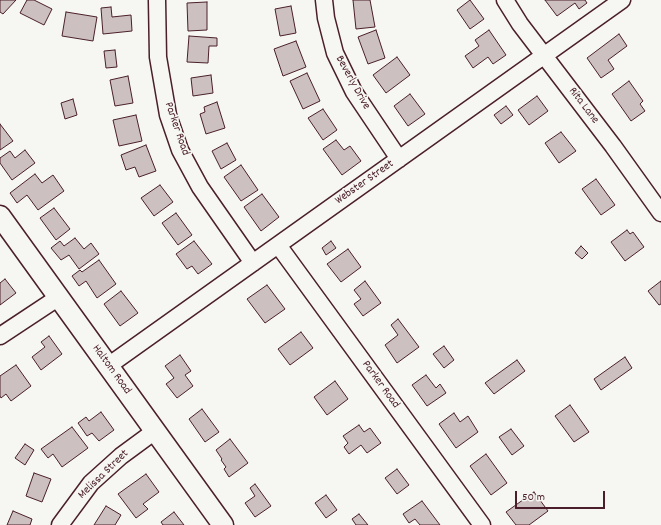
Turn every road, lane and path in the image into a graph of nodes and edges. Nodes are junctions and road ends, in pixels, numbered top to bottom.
1 (157, 0) edge
2 (324, 0) edge
3 (505, 0) edge
4 (622, 0) edge
5 (544, 55) junction
6 (399, 159) junction
7 (661, 213) edge
8 (0, 216) edge
9 (278, 245) junction
10 (253, 263) junction
11 (59, 297) junction
12 (0, 336) edge
13 (108, 366) junction
14 (155, 430) junction
15 (60, 525) edge
16 (223, 525) edge
17 (482, 525) edge

1 - 10 street, Parker Road
2 - 6 street, Beverly Drive
3 - 5 street, Rita Lane
4 - 5 street, Webster Street
5 - 6 street, Webster Street
5 - 7 street, Rita Lane
6 - 9 street, Webster Street
8 - 11 main road, Haltom Road
9 - 10 street, Webster Street
9 - 17 street, Parker Road
10 - 13 street, Webster Street
11 - 12 street
11 - 13 main road, Haltom Road
13 - 14 main road, Haltom Road
14 - 15 street, Melissa Street
14 - 16 main road, Haltom Road

